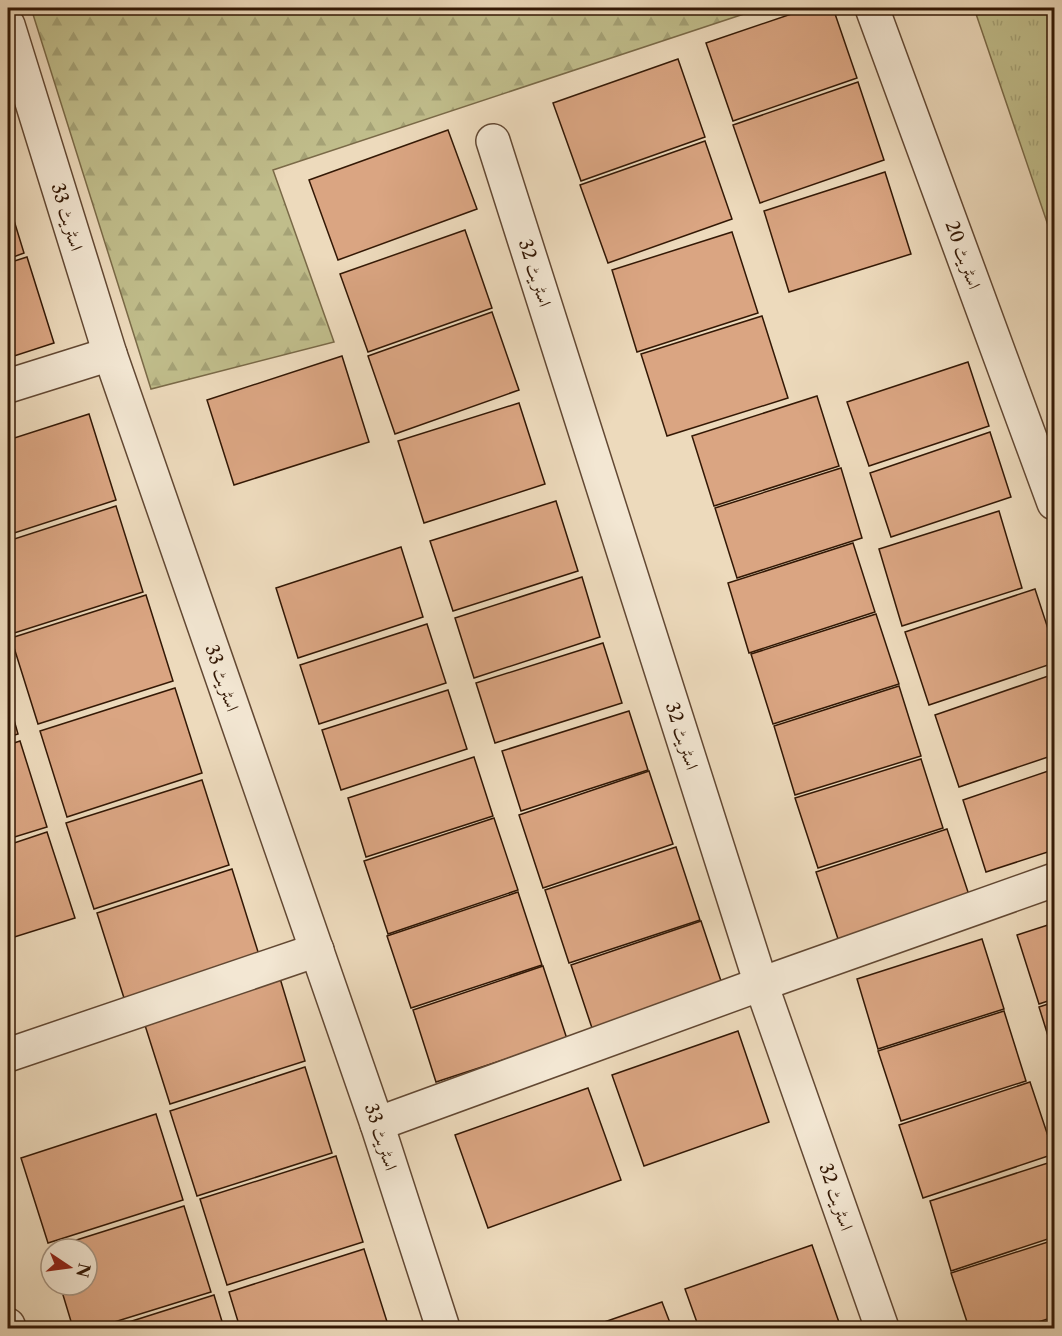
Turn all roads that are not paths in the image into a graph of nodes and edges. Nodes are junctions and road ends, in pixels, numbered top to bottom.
1 (872, 8) edge
2 (8, 25) edge
3 (493, 141) dead end
4 (110, 354) junction
5 (8, 386) edge
6 (1054, 503) edge
7 (1054, 880) edge
8 (317, 950) junction
9 (761, 984) junction
10 (8, 1055) edge
11 (377, 1124) junction
12 (443, 1329) edge
13 (882, 1329) edge

1 - 6 street, اسٹریٹ 20
2 - 4 street, اسٹریٹ 33
3 - 9 street, اسٹریٹ 32
4 - 5 street
4 - 8 street, اسٹریٹ 33
7 - 9 street
8 - 10 street
8 - 11 street, اسٹریٹ 33
9 - 11 street
9 - 13 street, اسٹریٹ 32
11 - 12 street, اسٹریٹ 33

